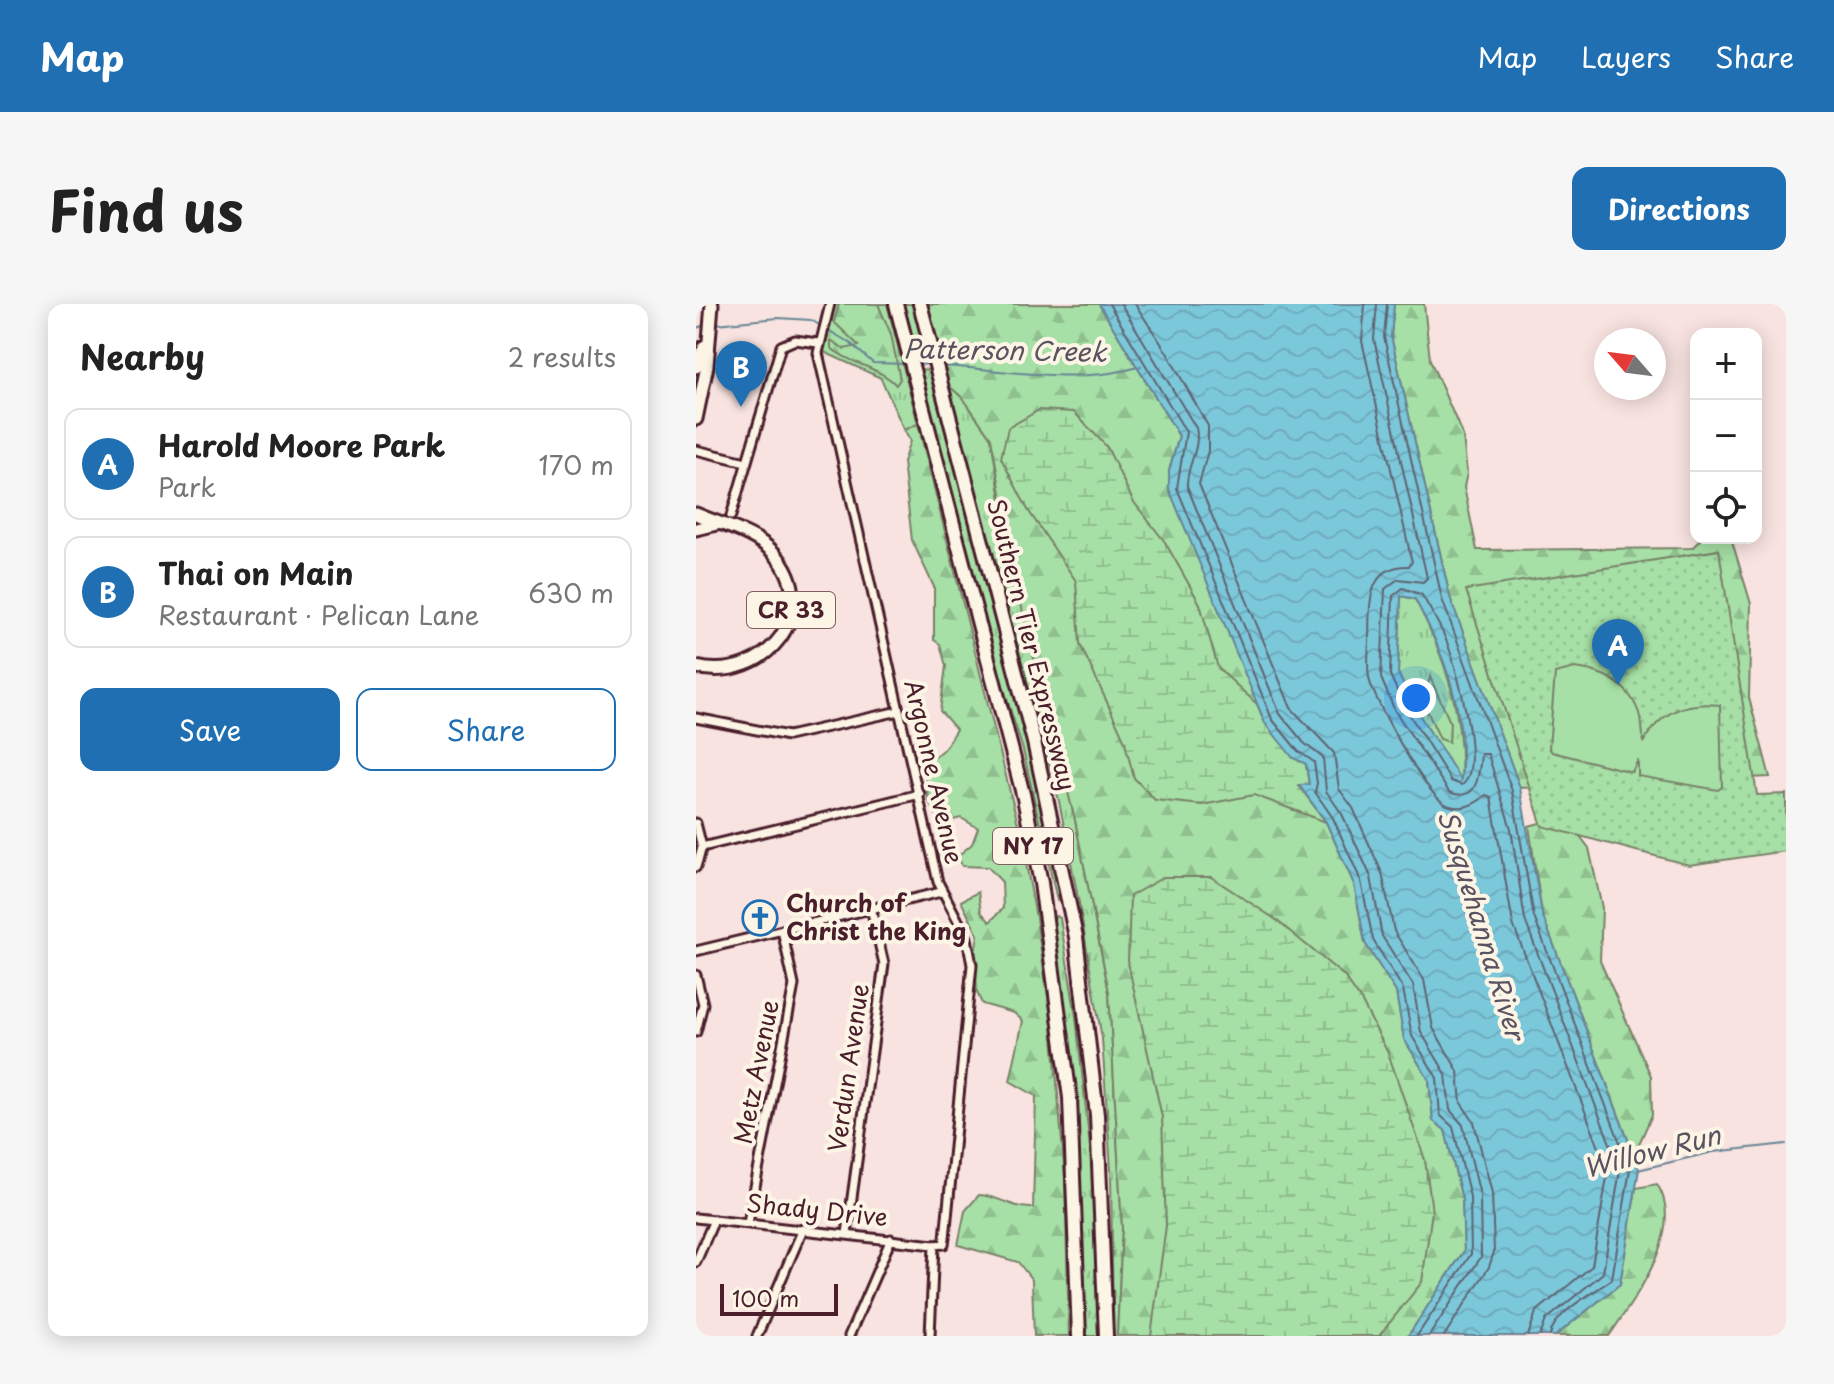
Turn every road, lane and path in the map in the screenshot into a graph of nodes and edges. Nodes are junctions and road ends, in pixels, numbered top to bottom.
1 (712, 304) edge
2 (830, 304) edge
3 (896, 304) edge
4 (920, 304) edge
5 (711, 334) junction
6 (818, 343) junction
7 (696, 367) edge
8 (696, 419) edge
9 (696, 450) edge
10 (746, 462) junction
11 (696, 514) edge
12 (731, 516) dead end
13 (717, 524) junction
14 (696, 529) edge
15 (696, 667) edge
16 (899, 711) junction
17 (696, 718) edge
18 (920, 794) junction
19 (696, 823) edge
20 (702, 847) junction
21 (696, 867) edge
22 (941, 892) junction
23 (871, 908) junction
24 (782, 930) junction
25 (696, 951) edge
26 (696, 975) edge
27 (696, 1032) edge
28 (696, 1218) edge
29 (714, 1220) junction
30 (748, 1223) junction
31 (803, 1229) junction
32 (847, 1234) junction
33 (891, 1239) junction
34 (934, 1245) junction
35 (696, 1262) edge
36 (757, 1336) edge
37 (849, 1336) edge
38 (930, 1336) edge
39 (1079, 1336) edge
40 (1106, 1336) edge

1 - 5 main road
2 - 6 street, Argonne Avenue
3 - 39 highway, Southern Tier Expressway / NY 17
4 - 40 highway, Southern Tier Expressway / NY 17
5 - 7 main road
5 - 8 main road
6 - 10 street
6 - 16 street, Argonne Avenue
9 - 10 street
10 - 12 street
11 - 13 main road, CR 33
13 - 14 main road
13 - 15 main road, CR 33
16 - 17 street
16 - 18 street, Argonne Avenue
18 - 20 street
18 - 22 street, Argonne Avenue
19 - 20 street
20 - 21 street
22 - 23 street
22 - 34 street, Argonne Avenue
23 - 24 street
23 - 32 street, Verdun Avenue
24 - 25 street
24 - 30 street, Metz Avenue
26 - 27 street
28 - 29 street, Shady Drive
29 - 30 street, Shady Drive
29 - 35 street
30 - 31 street, Shady Drive
31 - 32 street, Shady Drive
31 - 36 street
32 - 33 street, Shady Drive
33 - 34 street, Shady Drive
33 - 37 street
34 - 38 street, Argonne Avenue

